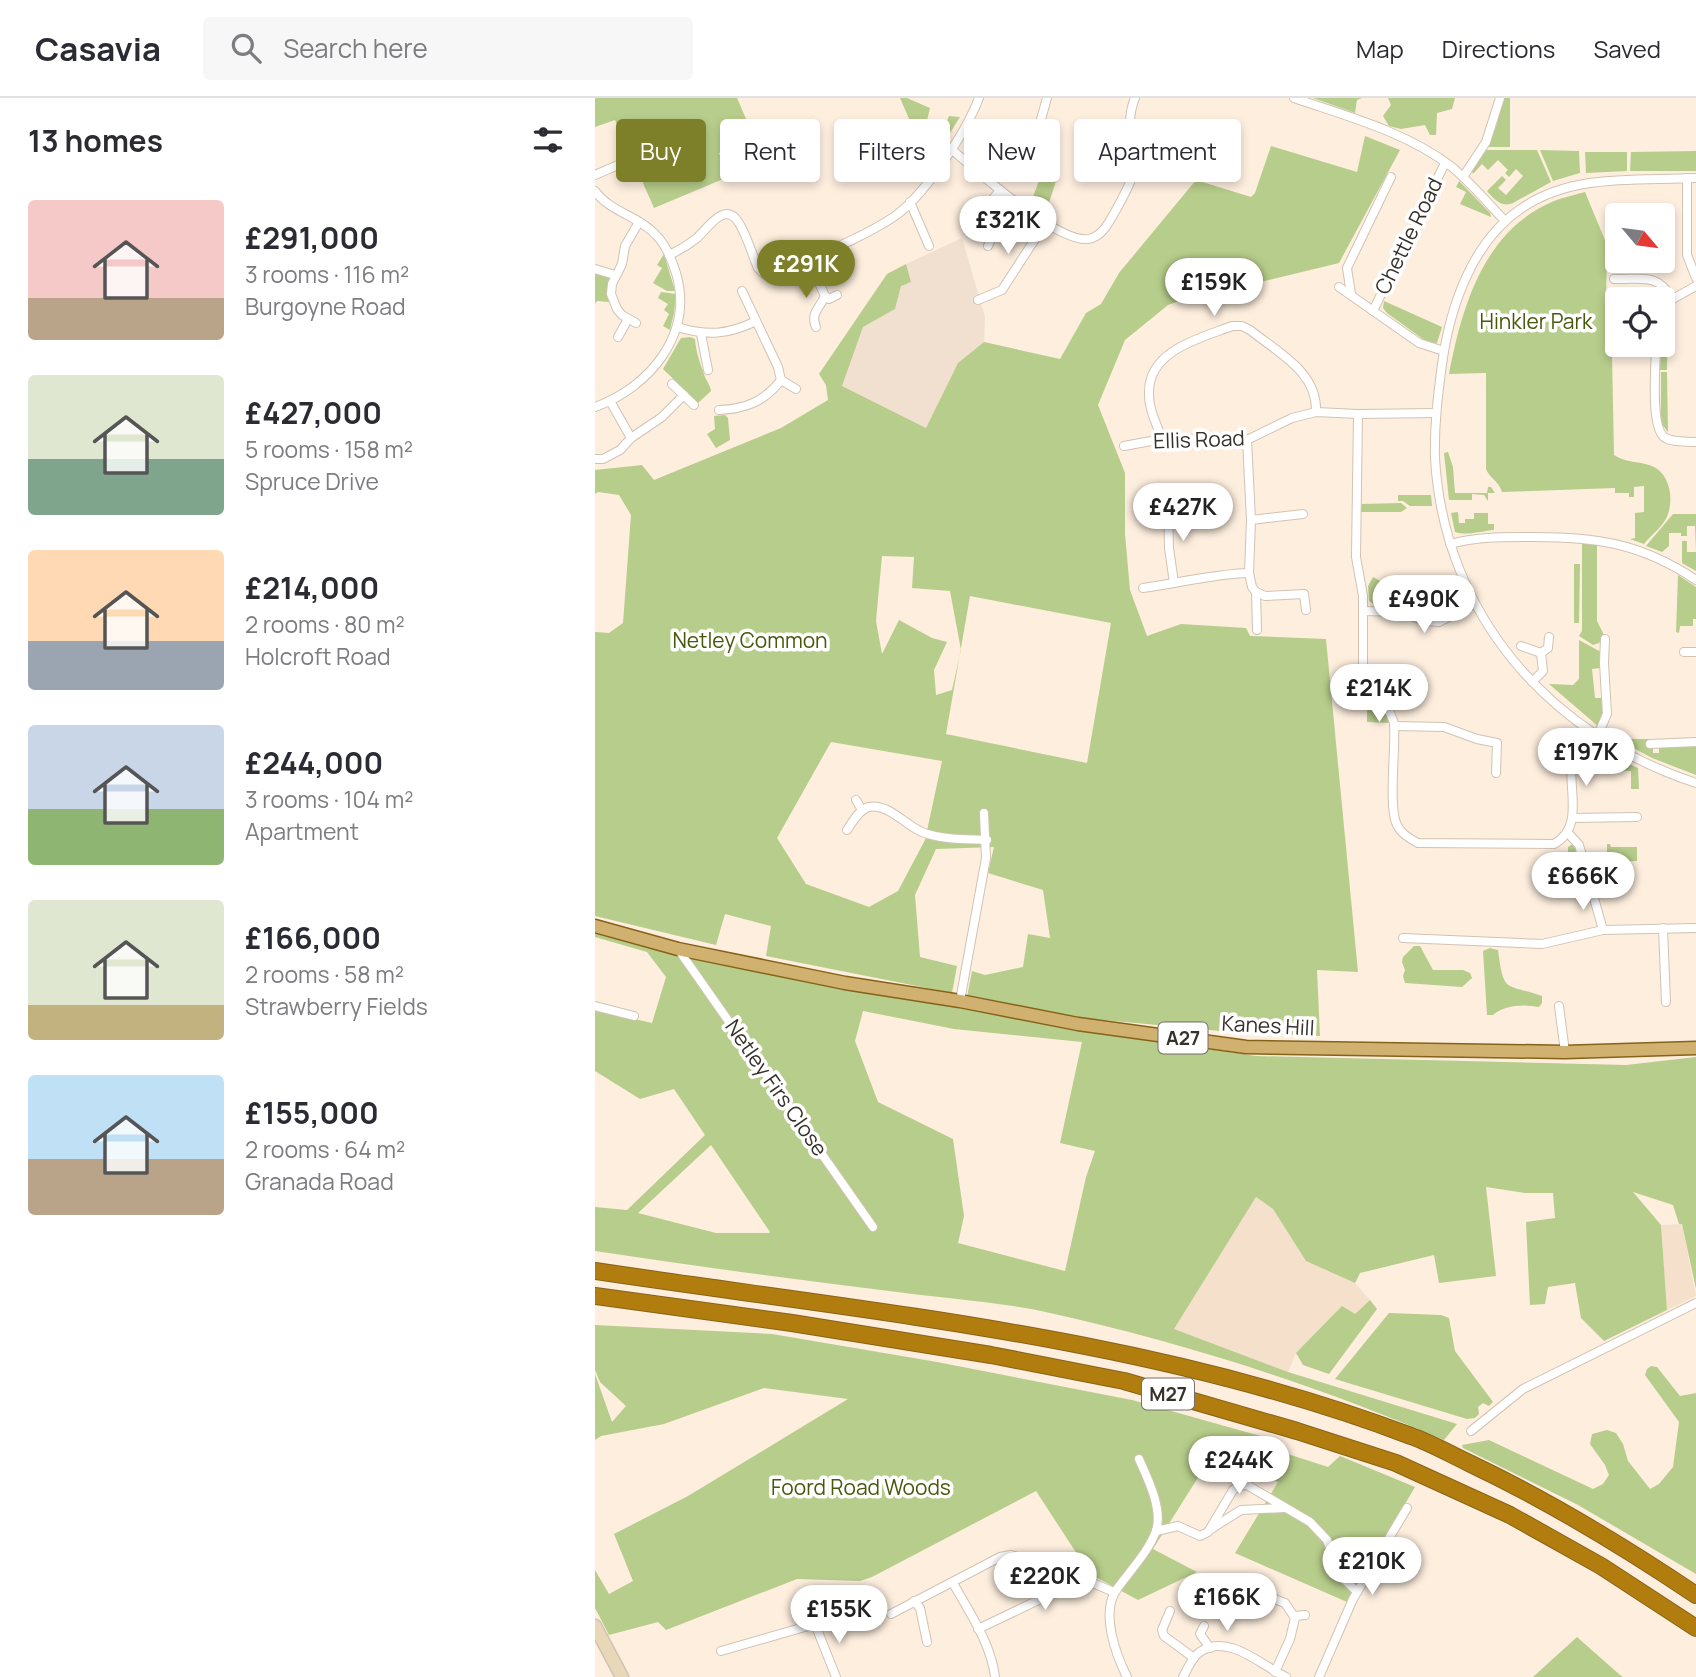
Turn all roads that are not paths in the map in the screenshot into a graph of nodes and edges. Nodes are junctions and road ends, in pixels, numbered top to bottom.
1 (979, 98) edge
2 (1047, 98) edge
3 (1135, 98) edge
4 (1294, 98) edge
5 (1500, 98) edge
6 (1040, 119) edge
7 (951, 149) junction
8 (1445, 163) junction
9 (616, 166) edge
10 (595, 175) edge
11 (1391, 177) dead end
12 (1463, 177) junction
13 (1691, 178) edge
14 (1000, 190) junction
15 (595, 191) edge
16 (910, 202) junction
17 (1691, 217) edge
18 (1505, 221) junction
19 (639, 222) junction
20 (1046, 222) junction
21 (1691, 238) edge
22 (929, 246) dead end
23 (988, 246) dead end
24 (669, 255) junction
25 (808, 259) junction
26 (595, 269) edge
27 (615, 275) junction
28 (1696, 278) edge
29 (1614, 279) dead end
30 (1696, 286) edge
31 (1339, 287) dead end
32 (1665, 287) edge
33 (742, 291) dead end
34 (1351, 294) junction
35 (837, 295) dead end
36 (825, 296) junction
37 (1675, 298) edge
38 (978, 300) dead end
39 (1373, 311) junction
40 (756, 321) junction
41 (677, 327) junction
42 (816, 327) dead end
43 (701, 334) junction
44 (618, 337) dead end
45 (1444, 351) junction
46 (1656, 357) edge
47 (708, 370) dead end
48 (781, 380) junction
49 (672, 384) dead end
50 (796, 389) dead end
51 (684, 395) junction
52 (610, 401) junction
53 (694, 405) dead end
54 (595, 407) edge
55 (719, 410) dead end
56 (1316, 412) junction
57 (1358, 414) junction
58 (1436, 414) junction
59 (631, 438) junction
60 (1162, 439) junction
61 (1247, 440) junction
62 (1696, 442) edge
63 (1124, 446) dead end
64 (595, 459) edge
65 (1168, 503) dead end
66 (1303, 514) dead end
67 (1251, 520) junction
68 (1450, 544) junction
69 (1249, 573) junction
70 (1696, 580) edge
71 (1174, 583) junction
72 (1143, 588) dead end
73 (1256, 592) junction
74 (1474, 604) junction
75 (1306, 610) dead end
76 (1363, 611) junction
77 (1257, 629) dead end
78 (1605, 639) dead end
79 (1550, 640) dead end
80 (1521, 646) dead end
81 (1684, 652) dead end
82 (1696, 652) edge
83 (1541, 653) junction
84 (1532, 682) junction
85 (1394, 726) junction
86 (1587, 730) junction
87 (1597, 737) junction
88 (1696, 743) edge
89 (1654, 746) dead end
90 (1496, 773) dead end
91 (1696, 783) edge
92 (856, 800) dead end
93 (862, 810) junction
94 (984, 813) dead end
95 (1637, 817) dead end
96 (1572, 818) junction
97 (847, 830) dead end
98 (1568, 833) junction
99 (987, 840) junction
100 (595, 926) edge
101 (1663, 928) junction
102 (1696, 928) edge
103 (1603, 930) junction
104 (1403, 938) dead end
105 (678, 949) junction
106 (960, 1001) junction
107 (1666, 1002) dead end
108 (595, 1006) edge
109 (1559, 1006) dead end
110 (634, 1016) dead end
111 (1696, 1048) edge
112 (1565, 1052) junction
113 (873, 1227) dead end
114 (595, 1271) edge
115 (595, 1296) edge
116 (1696, 1303) edge
117 (1471, 1431) dead end
118 (1139, 1459) dead end
119 (1287, 1508) junction
120 (1407, 1508) dead end
121 (1156, 1531) junction
122 (1208, 1532) junction
123 (1026, 1560) dead end
124 (953, 1583) junction
125 (1232, 1583) dead end
126 (1114, 1592) junction
127 (1357, 1592) junction
128 (1696, 1595) edge
129 (914, 1601) junction
130 (1170, 1611) dead end
131 (891, 1614) dead end
132 (1305, 1615) dead end
133 (1294, 1616) junction
134 (595, 1626) edge
135 (1204, 1626) dead end
136 (1696, 1628) edge
137 (978, 1629) junction
138 (927, 1642) dead end
139 (600, 1646) edge
140 (1210, 1648) junction
141 (721, 1651) dead end
142 (1194, 1658) junction
143 (1275, 1672) junction
144 (622, 1677) edge
145 (836, 1677) edge
146 (995, 1677) edge
147 (1127, 1677) edge
148 (1182, 1677) edge
149 (1286, 1677) edge
150 (1319, 1677) edge

1 - 7 street
2 - 6 street
3 - 20 street
4 - 8 street
5 - 12 street
7 - 14 street
7 - 16 street
8 - 12 street
8 - 39 street, Chettle Road
9 - 10 street
11 - 34 street
12 - 18 street
13 - 17 street
13 - 18 street
14 - 20 street
14 - 23 street
15 - 19 street
16 - 22 street
16 - 25 street
17 - 21 street
18 - 45 street
19 - 24 street
19 - 27 street
20 - 38 street
21 - 28 street
24 - 25 street
24 - 41 street
25 - 36 street
26 - 27 street
27 - 44 street
29 - 32 street
30 - 37 street
31 - 34 street
33 - 40 street
34 - 39 street
35 - 36 street
36 - 42 street
39 - 45 street
40 - 43 street
40 - 48 street
41 - 43 street
41 - 52 street
43 - 47 street
45 - 58 street
46 - 62 street
48 - 50 street
48 - 55 street
49 - 51 street
51 - 53 street
51 - 59 street
52 - 54 street
52 - 59 street
56 - 57 street, Ellis Road
56 - 60 street
56 - 61 street, Ellis Road
57 - 58 street, Ellis Road
57 - 76 street
58 - 68 street
59 - 64 street
60 - 61 street, Ellis Road
60 - 63 street, Ellis Road
61 - 67 street
65 - 71 street
66 - 67 street
67 - 69 street
68 - 70 street
68 - 74 street
69 - 71 street
69 - 73 street
71 - 72 street
73 - 75 street
73 - 77 street
74 - 76 street
74 - 84 street
76 - 85 street
78 - 87 street
79 - 83 street
80 - 83 street
81 - 82 street
83 - 84 street
84 - 86 street
85 - 90 street
85 - 98 street
86 - 87 street
86 - 96 street
87 - 91 street
88 - 89 street
92 - 93 street
93 - 97 street
93 - 99 street
94 - 99 street
95 - 96 street
96 - 98 street
98 - 103 street
99 - 106 street
100 - 105 main road, A27
101 - 102 street
101 - 103 street
101 - 107 street
103 - 104 street
105 - 106 main road, Kanes Hill / A27
105 - 113 street, Netley Firs Close
106 - 112 main road, Kanes Hill / A27
108 - 110 street
109 - 112 street
111 - 112 main road, Kanes Hill / A27
114 - 128 highway, M27
115 - 136 highway, M27
116 - 117 street
118 - 121 street
119 - 122 street
119 - 122 street
119 - 127 street
120 - 127 street
121 - 122 street
121 - 126 street
123 - 124 street
124 - 129 street
124 - 137 street
125 - 133 street
126 - 137 street
126 - 147 street
127 - 150 street
129 - 131 street
129 - 138 street
130 - 142 street
132 - 133 street
133 - 143 street
134 - 139 main road
135 - 140 street
137 - 146 street
139 - 144 main road
140 - 142 street
140 - 143 street
141 - 145 street
142 - 148 street
143 - 149 street

